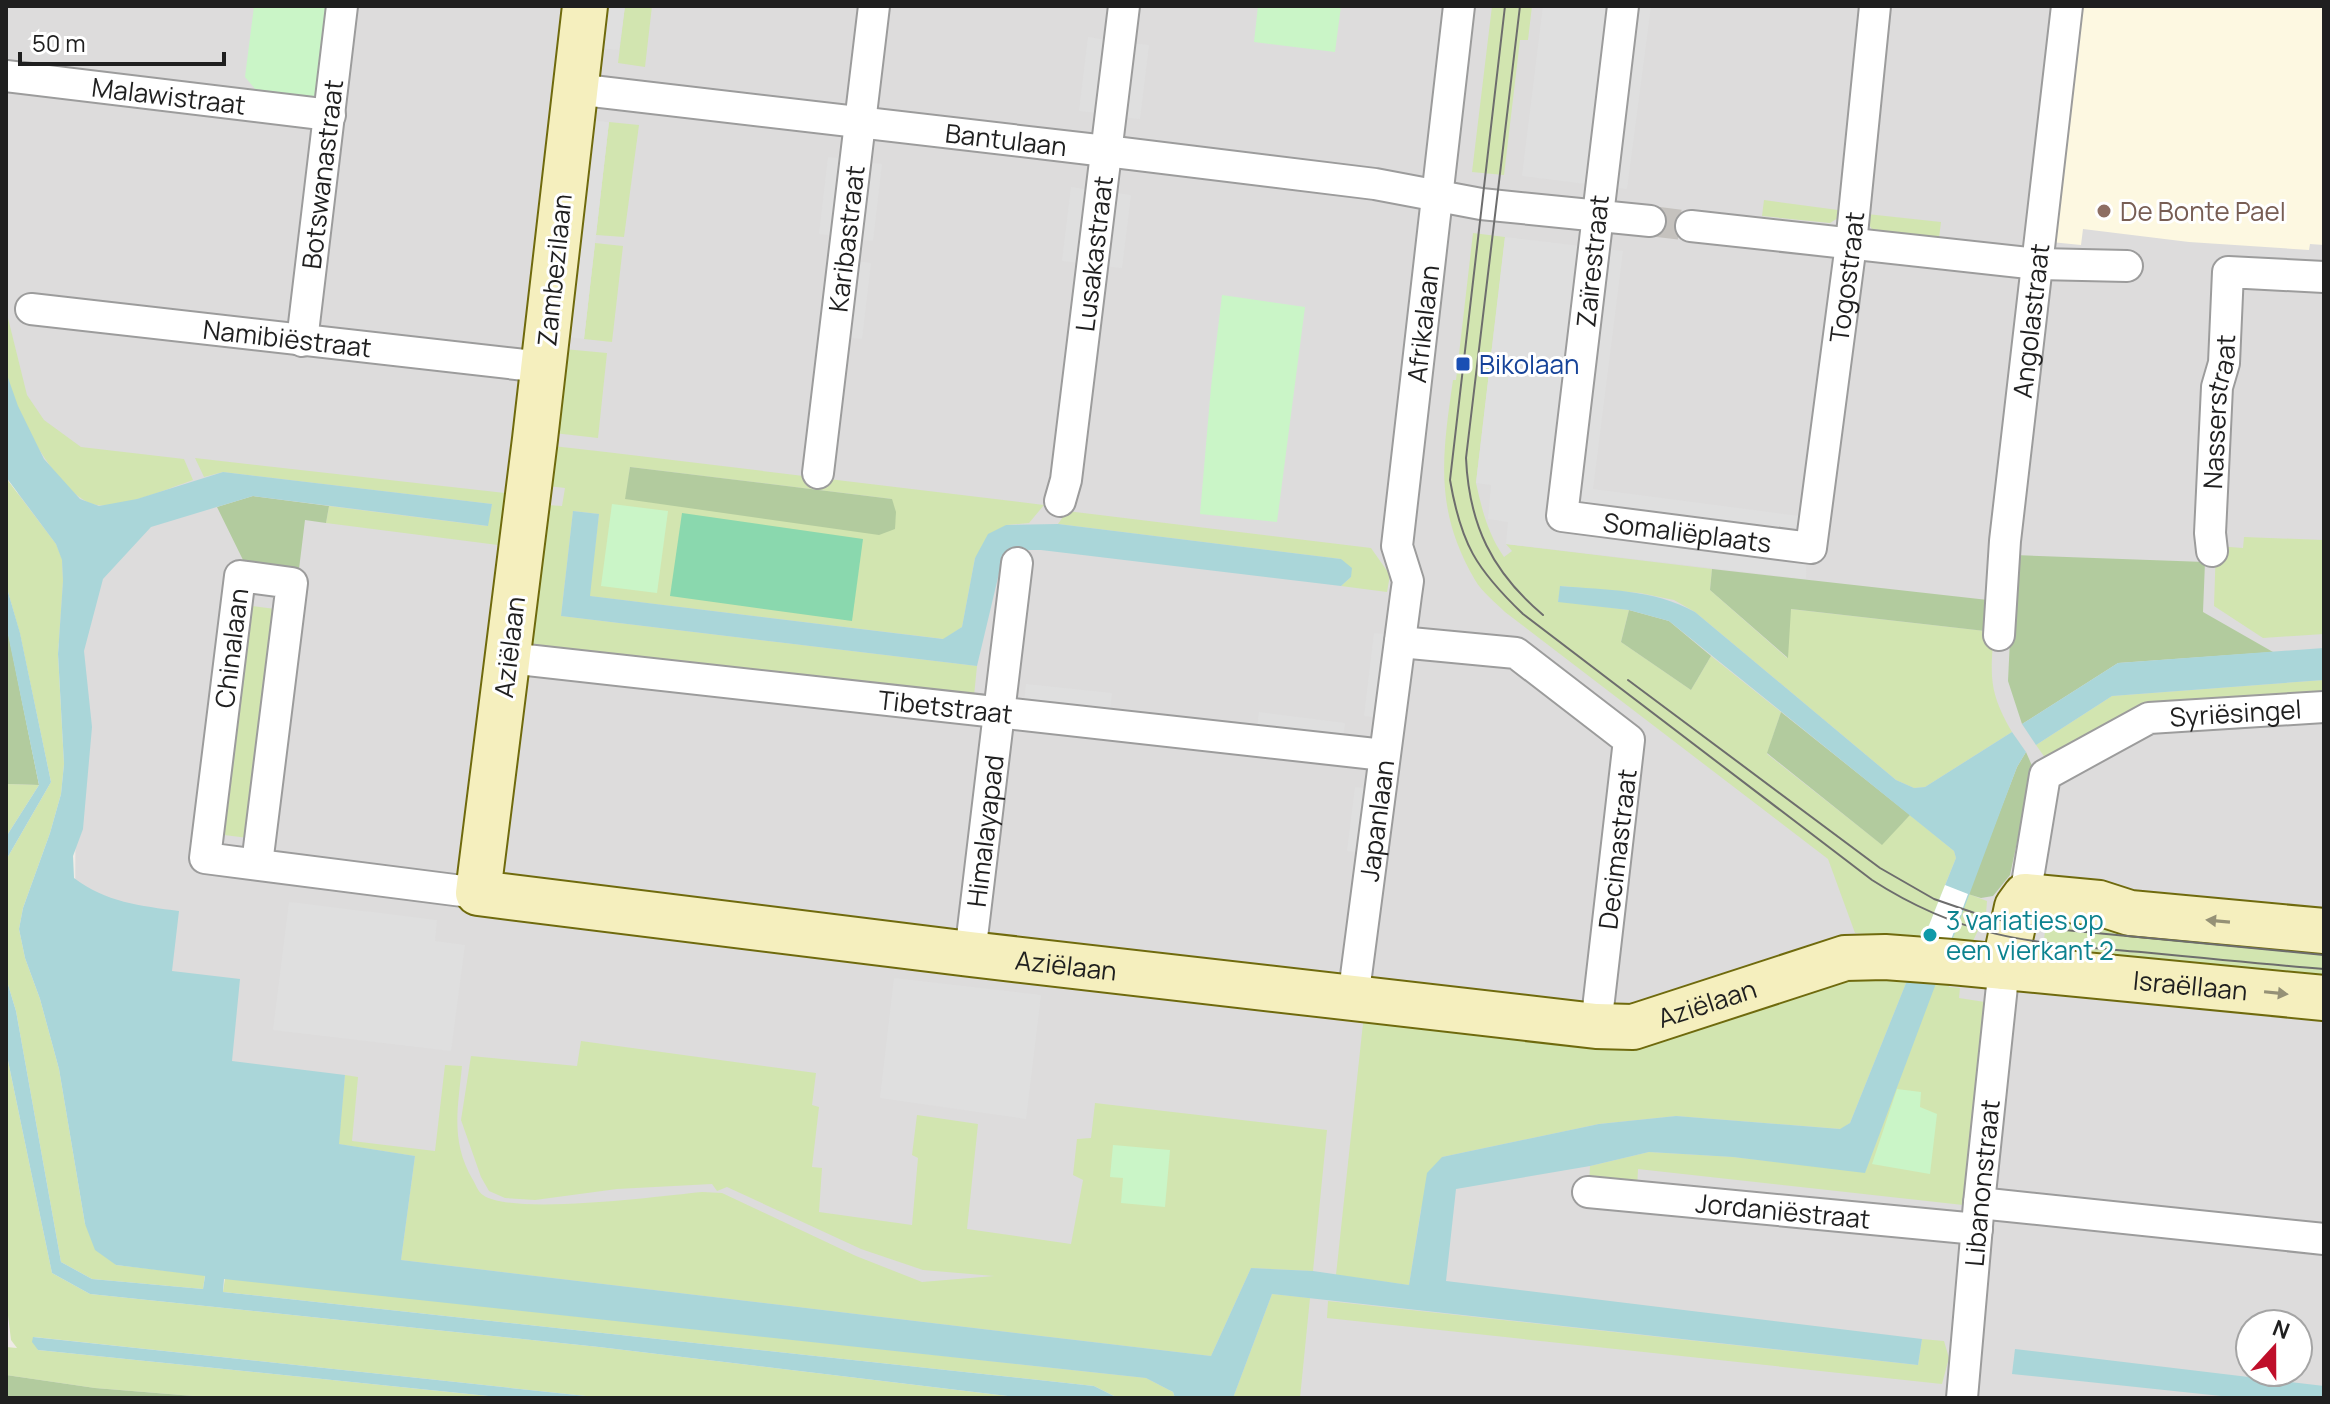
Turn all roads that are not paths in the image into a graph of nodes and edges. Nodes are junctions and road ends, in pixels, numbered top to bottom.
1 (342, 6) edge
2 (585, 6) edge
3 (874, 6) edge
4 (1124, 6) edge
5 (1459, 6) edge
6 (1623, 6) edge
7 (1875, 6) edge
8 (2067, 6) edge
9 (6, 76) edge
10 (575, 89) junction
11 (330, 115) junction
12 (860, 122) junction
13 (1106, 151) junction
14 (1437, 194) junction
15 (1597, 217) junction
16 (1650, 221) tunnel mouth
17 (1691, 226) tunnel mouth
18 (1851, 244) junction
19 (2038, 264) junction
20 (2127, 266) dead end
21 (2324, 277) edge
22 (31, 309) dead end
23 (302, 341) junction
24 (543, 367) junction
25 (818, 473) dead end
26 (1060, 501) dead end
27 (1562, 516) joint
28 (523, 534) joint
29 (1811, 548) joint
30 (2212, 551) dead end
31 (1017, 563) dead end
32 (1999, 635) dead end
33 (1400, 642) junction
34 (508, 658) junction
35 (2324, 707) edge
36 (999, 713) junction
37 (1384, 755) junction
38 (257, 864) junction
39 (478, 893) junction
40 (2025, 896) junction
41 (2324, 931) edge
42 (970, 954) junction
43 (2004, 967) junction
44 (2324, 998) edge
45 (1353, 999) junction
46 (1596, 1026) junction
47 (1588, 1192) dead end
48 (1978, 1216) junction
49 (2324, 1239) edge
50 (1962, 1398) edge

1 - 11 street, Botswanastraat
2 - 10 street, Zambezilaan
3 - 12 street, Karibastraat
4 - 13 street, Lusakastraat
5 - 14 street, Afrikalaan
6 - 15 street, Zaïrestraat
7 - 18 street, Togostraat
8 - 19 street, Angolastraat
9 - 11 street, Malawistraat
10 - 12 street, Bantulaan
10 - 24 street, Zambezilaan
11 - 23 street, Botswanastraat
12 - 13 street, Bantulaan
12 - 25 street, Karibastraat
13 - 14 street, Bantulaan
13 - 26 street, Lusakastraat
14 - 15 street
14 - 33 street, Afrikalaan
15 - 16 street
15 - 27 street, Zaïrestraat
17 - 18 street
18 - 19 street
18 - 29 street, Togostraat
19 - 20 street
19 - 32 street, Angolastraat
21 - 30 street, Nasserstraat
22 - 23 street, Namibiëstraat
23 - 24 street, Namibiëstraat
24 - 28 street, Zambezilaan
27 - 29 street, Somaliëplaats
28 - 34 street, Aziëlaan
31 - 36 street, Himalayapad
33 - 37 street, Japanlaan
33 - 46 street, Decimastraat
34 - 36 street, Tibetstraat
34 - 39 street, Aziëlaan
35 - 40 street, Syriësingel
36 - 37 street, Tibetstraat
36 - 42 street, Himalayapad
37 - 45 street, Japanlaan
38 - 38 street, Chinalaan
38 - 39 street, Chinalaan
39 - 42 street, Aziëlaan
41 -> 40 street
40 - 43 street
42 - 45 street, Aziëlaan
43 -> 44 street, Israëllaan
43 - 46 street, Aziëlaan
43 - 48 street, Libanonstraat
45 - 46 street, Aziëlaan
47 - 48 street, Jordaniëstraat
48 - 49 street, Jordaniëstraat
48 - 50 street, Libanonstraat

